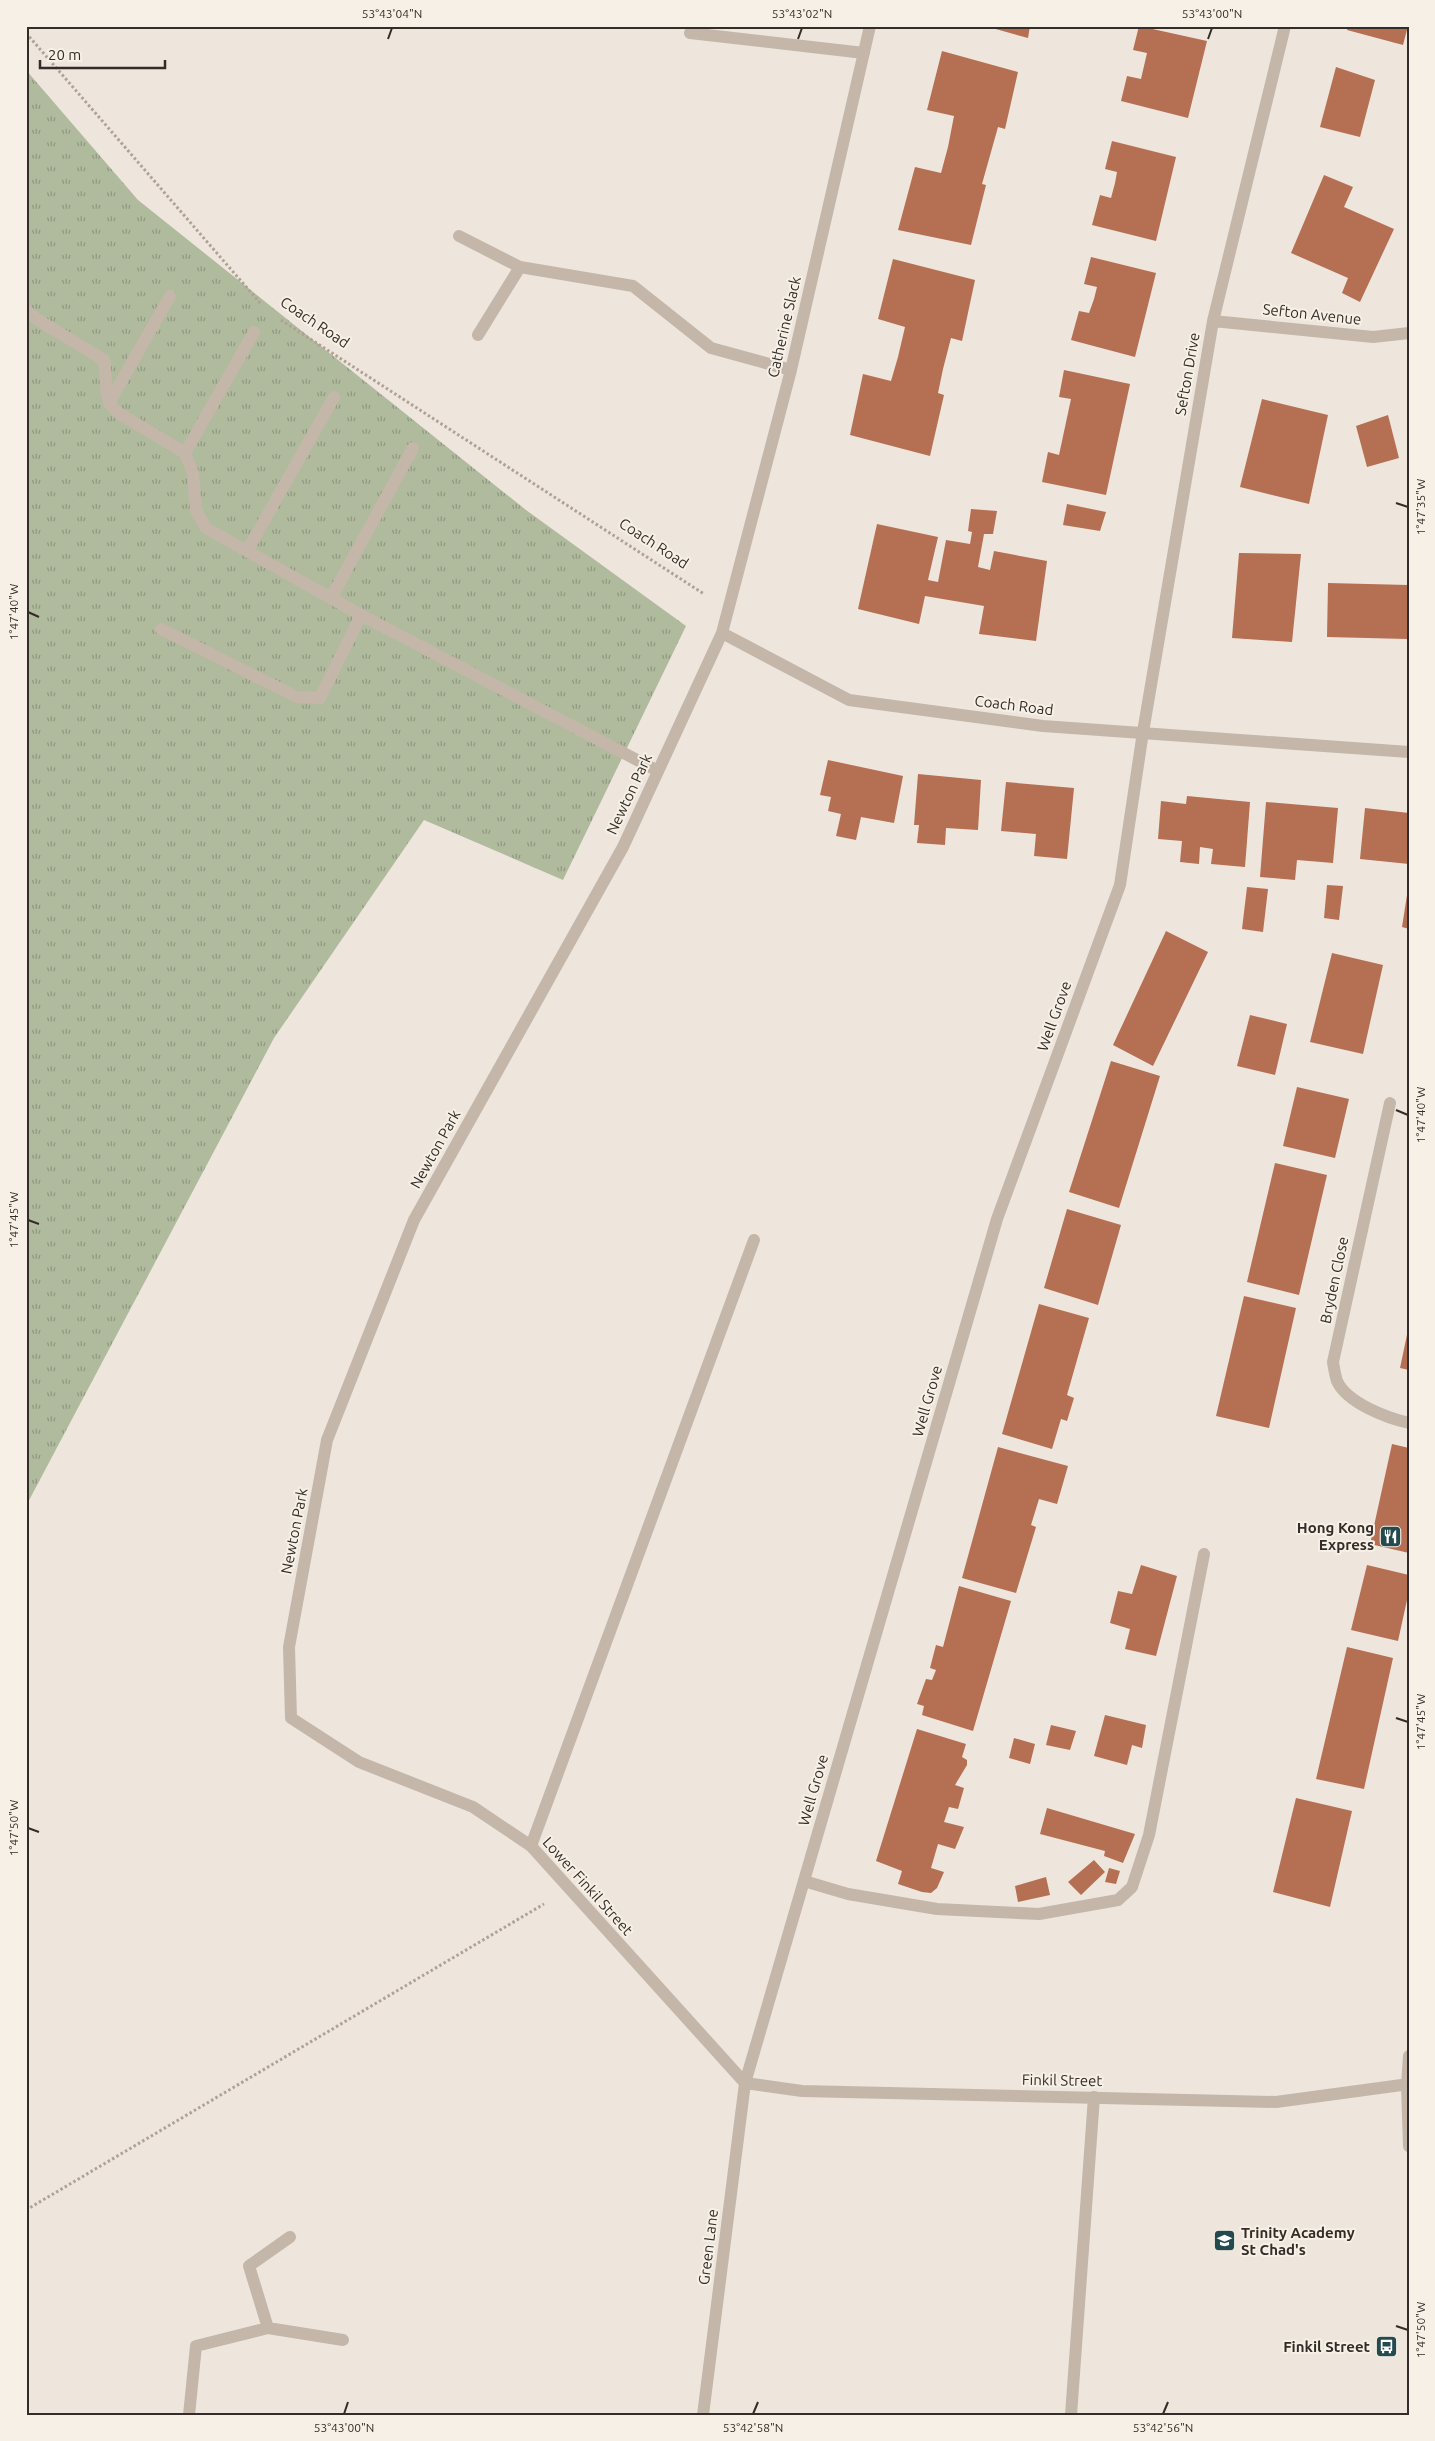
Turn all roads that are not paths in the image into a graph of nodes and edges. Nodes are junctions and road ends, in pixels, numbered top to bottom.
1 (870, 26) edge
2 (1285, 26) edge
3 (690, 33) dead end
4 (864, 53) junction
5 (459, 236) dead end
6 (520, 267) junction
7 (170, 296) dead end
8 (26, 310) edge
9 (1213, 321) junction
10 (254, 332) dead end
11 (1409, 333) edge
12 (478, 335) dead end
13 (791, 370) junction
14 (334, 397) dead end
15 (109, 403) junction
16 (413, 448) dead end
17 (185, 453) junction
18 (248, 551) junction
19 (331, 598) junction
20 (361, 615) junction
21 (161, 629) dead end
22 (722, 633) junction
23 (1144, 732) junction
24 (1409, 752) edge
25 (658, 771) junction
26 (1390, 1103) dead end
27 (754, 1240) dead end
28 (1409, 1423) edge
29 (1204, 1554) dead end
30 (291, 1718) joint
31 (531, 1846) junction
32 (804, 1881) junction
33 (1409, 2056) edge
34 (745, 2083) junction
35 (1408, 2084) edge
36 (1094, 2097) junction
37 (1409, 2146) edge
38 (290, 2237) dead end
39 (268, 2328) junction
40 (343, 2340) dead end
41 (189, 2415) edge
42 (703, 2415) edge
43 (1071, 2415) edge

1 - 4 street, Catherine Slack
2 - 9 street, Sefton Drive
3 - 4 street
4 - 13 street, Catherine Slack
5 - 6 street
6 - 12 street
6 - 13 street
7 - 15 street
8 - 15 street
9 - 11 street, Sefton Avenue
9 - 23 street, Sefton Drive
10 - 17 street
13 - 22 street, Catherine Slack
14 - 18 street
15 - 17 street
16 - 19 street
17 - 18 street
18 - 19 street
19 - 20 street
20 - 21 street
20 - 25 street
22 - 23 street, Coach Road
22 - 25 street, Newton Park
23 - 24 street, Coach Road
23 - 32 street, Well Grove
25 - 30 street, Newton Park
26 - 28 street, Bryden Close
27 - 31 street
29 - 32 street
30 - 31 street, Lower Finkil Street
31 - 34 street, Lower Finkil Street
32 - 34 street, Well Grove
33 - 35 street
34 - 36 street, Finkil Street
34 - 42 street, Green Lane
35 - 36 street, Finkil Street
35 - 37 street
36 - 43 street
38 - 39 street
39 - 40 street
39 - 41 street

